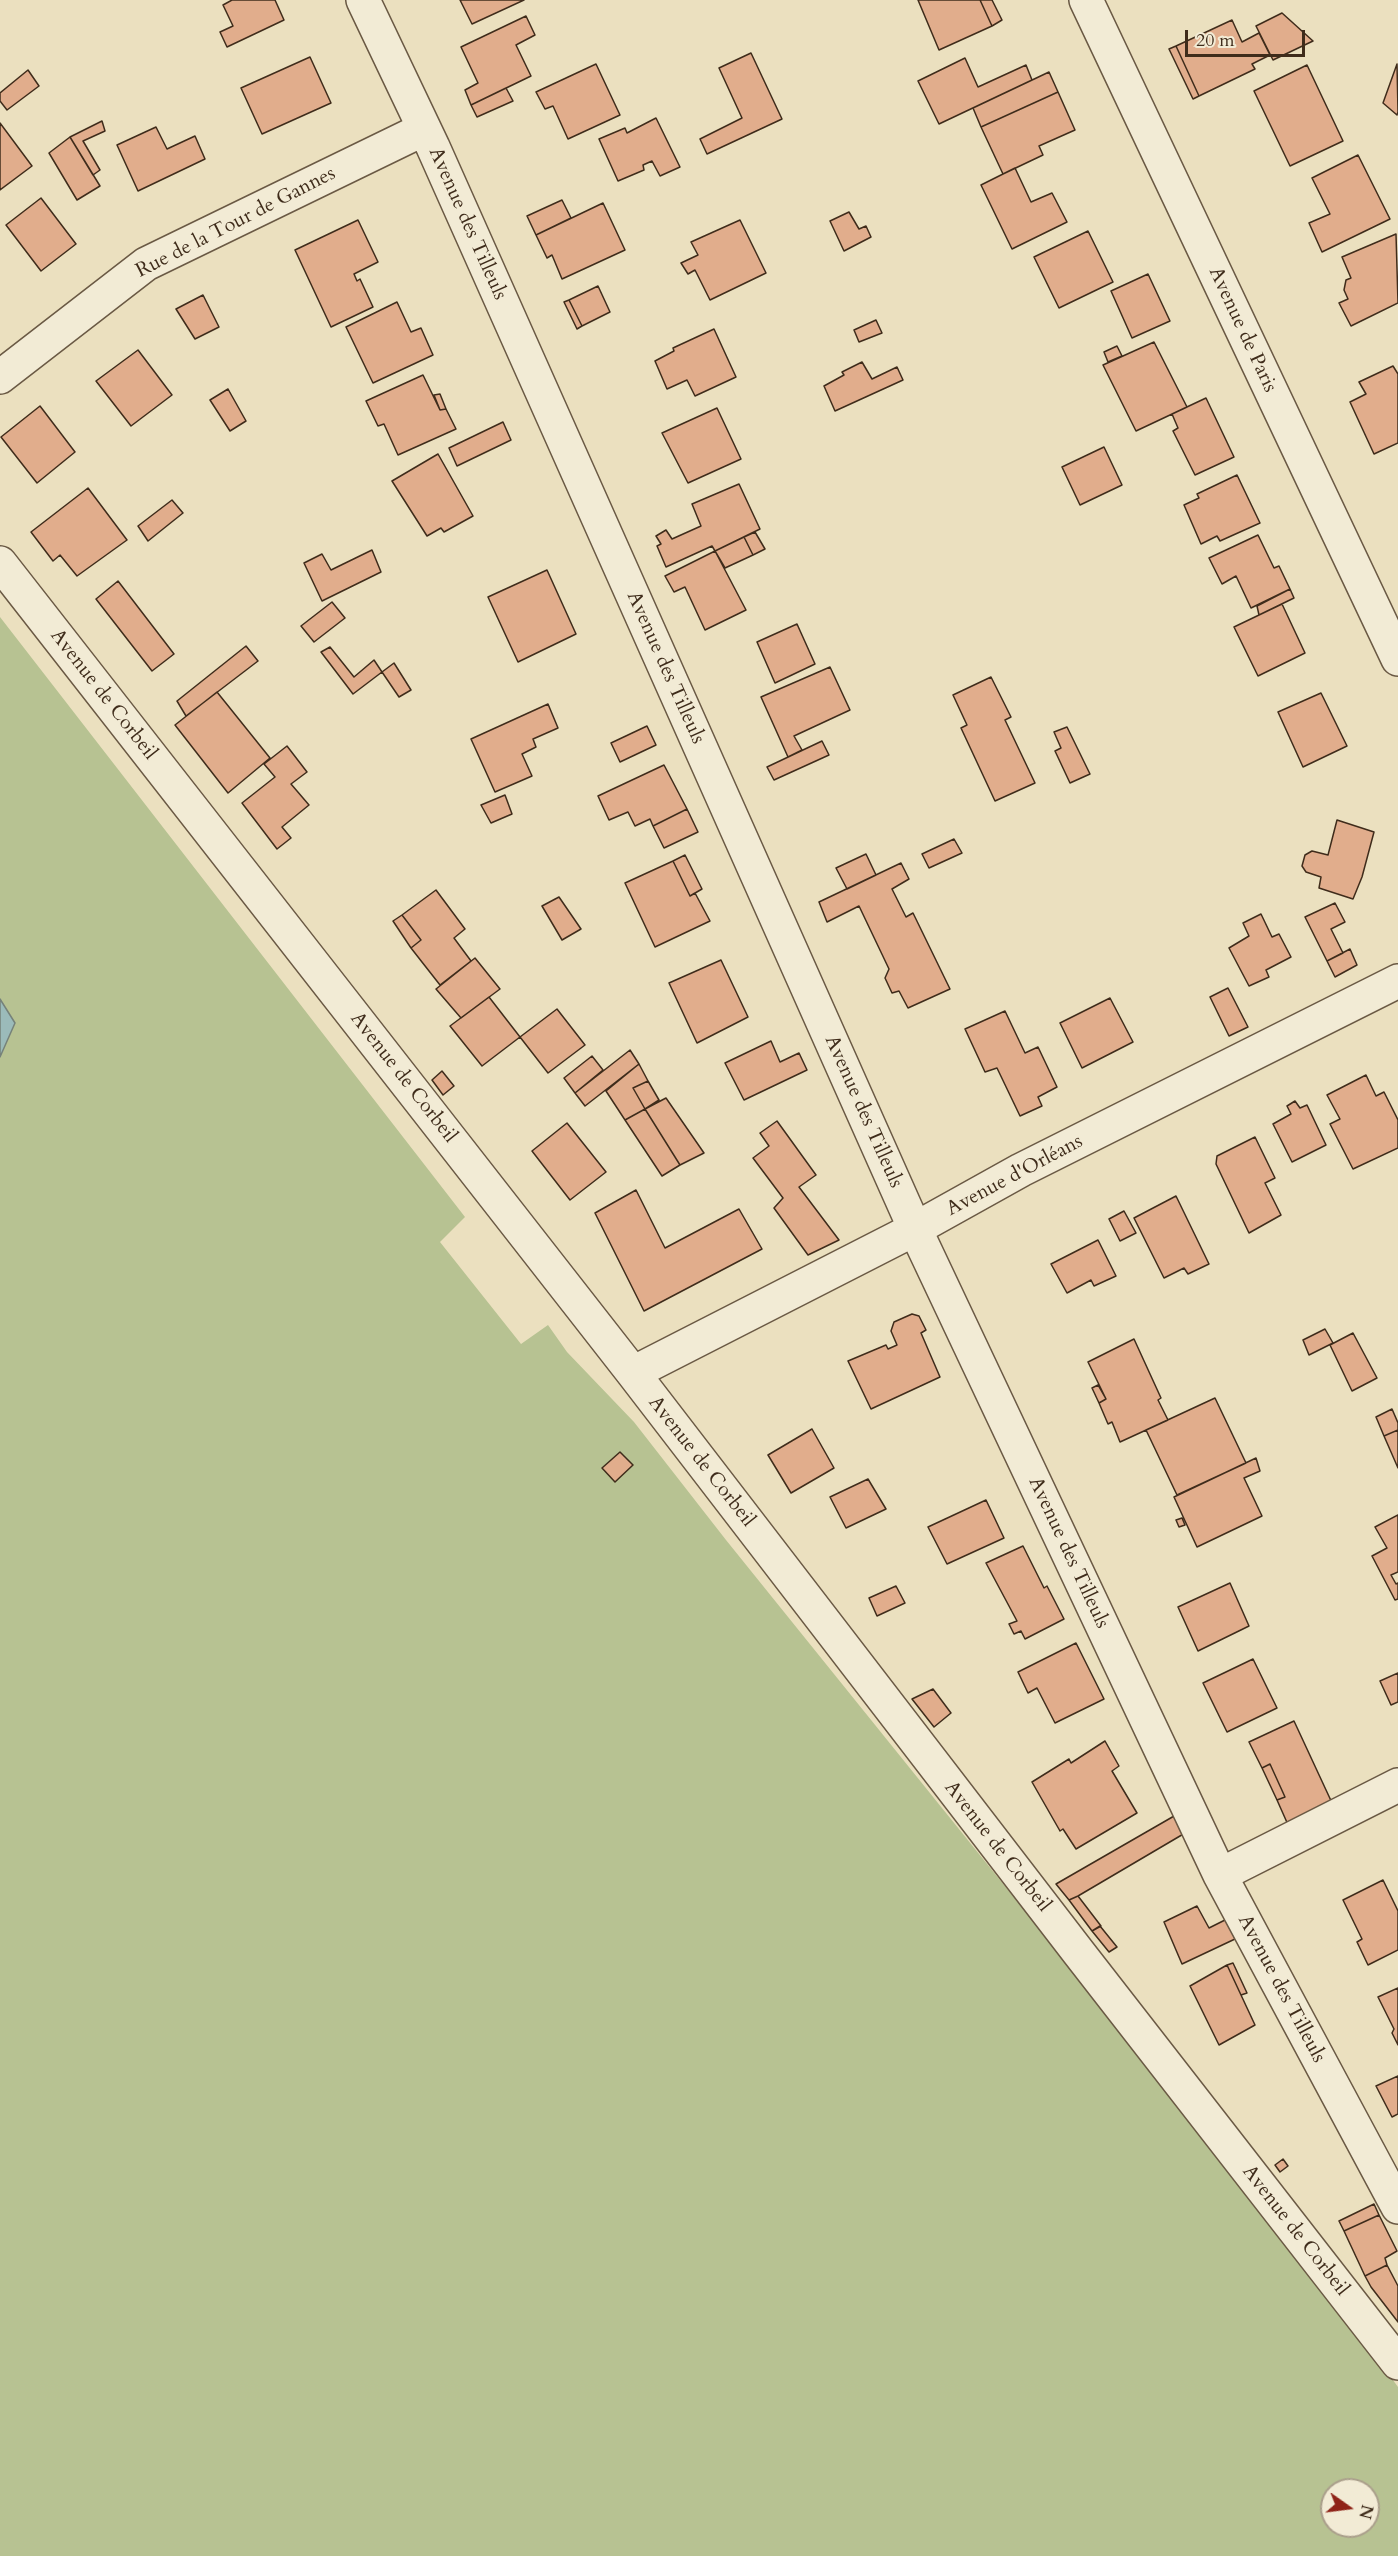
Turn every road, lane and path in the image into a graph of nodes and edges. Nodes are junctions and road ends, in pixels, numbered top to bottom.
1 (363, 0) edge
2 (1086, 0) edge
3 (424, 129) junction
4 (0, 377) edge
5 (0, 563) edge
6 (1398, 659) edge
7 (1398, 981) edge
8 (915, 1230) junction
9 (633, 1373) junction
10 (1398, 1785) edge
11 (1220, 1875) junction
12 (1398, 2206) edge
13 (1398, 2363) edge

1 - 3 street, Avenue des Tilleuls
2 - 6 street, Avenue de Paris
3 - 4 street, Rue de la Tour de Gannes
3 - 8 street, Avenue des Tilleuls
5 - 9 street, Avenue de Corbeil
7 - 8 street, Avenue d'Orléans
8 - 9 street, Avenue d'Orléans
8 - 11 street, Avenue des Tilleuls
9 - 13 street, Avenue de Corbeil
10 - 11 street
11 - 12 street, Avenue des Tilleuls

